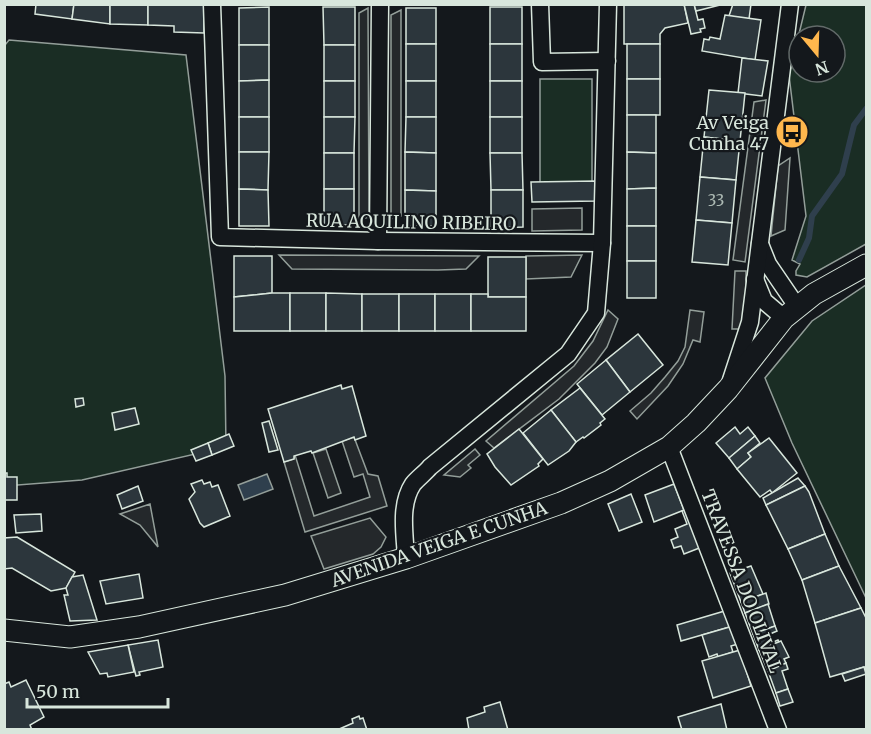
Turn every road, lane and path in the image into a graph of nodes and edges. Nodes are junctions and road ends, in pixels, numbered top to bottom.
1 (212, 4) edge
2 (380, 4) edge
3 (540, 4) edge
4 (608, 4) edge
5 (790, 4) edge
6 (607, 61) junction
7 (378, 242) junction
8 (603, 243) junction
9 (759, 244) junction
10 (867, 265) edge
11 (754, 279) junction
12 (791, 313) junction
13 (728, 389) junction
14 (669, 447) junction
15 (406, 558) junction
16 (4, 630) edge
17 (778, 729) edge

1 - 7 street, RUA AQUILINO RIBEIRO
2 - 7 street
3 - 6 street
4 - 6 street
5 - 9 street, AVENIDA VEIGA E CUNHA
6 - 8 street
7 - 8 street, RUA AQUILINO RIBEIRO
8 - 15 street
9 - 11 street, AVENIDA VEIGA E CUNHA
9 - 12 street
10 - 12 street
11 - 12 street
11 - 13 street, AVENIDA VEIGA E CUNHA
12 - 13 street
13 - 14 street, AVENIDA VEIGA E CUNHA
14 - 15 street, AVENIDA VEIGA E CUNHA
14 - 17 street, TRAVESSA DO OLIVAL
15 - 16 street, AVENIDA VEIGA E CUNHA

